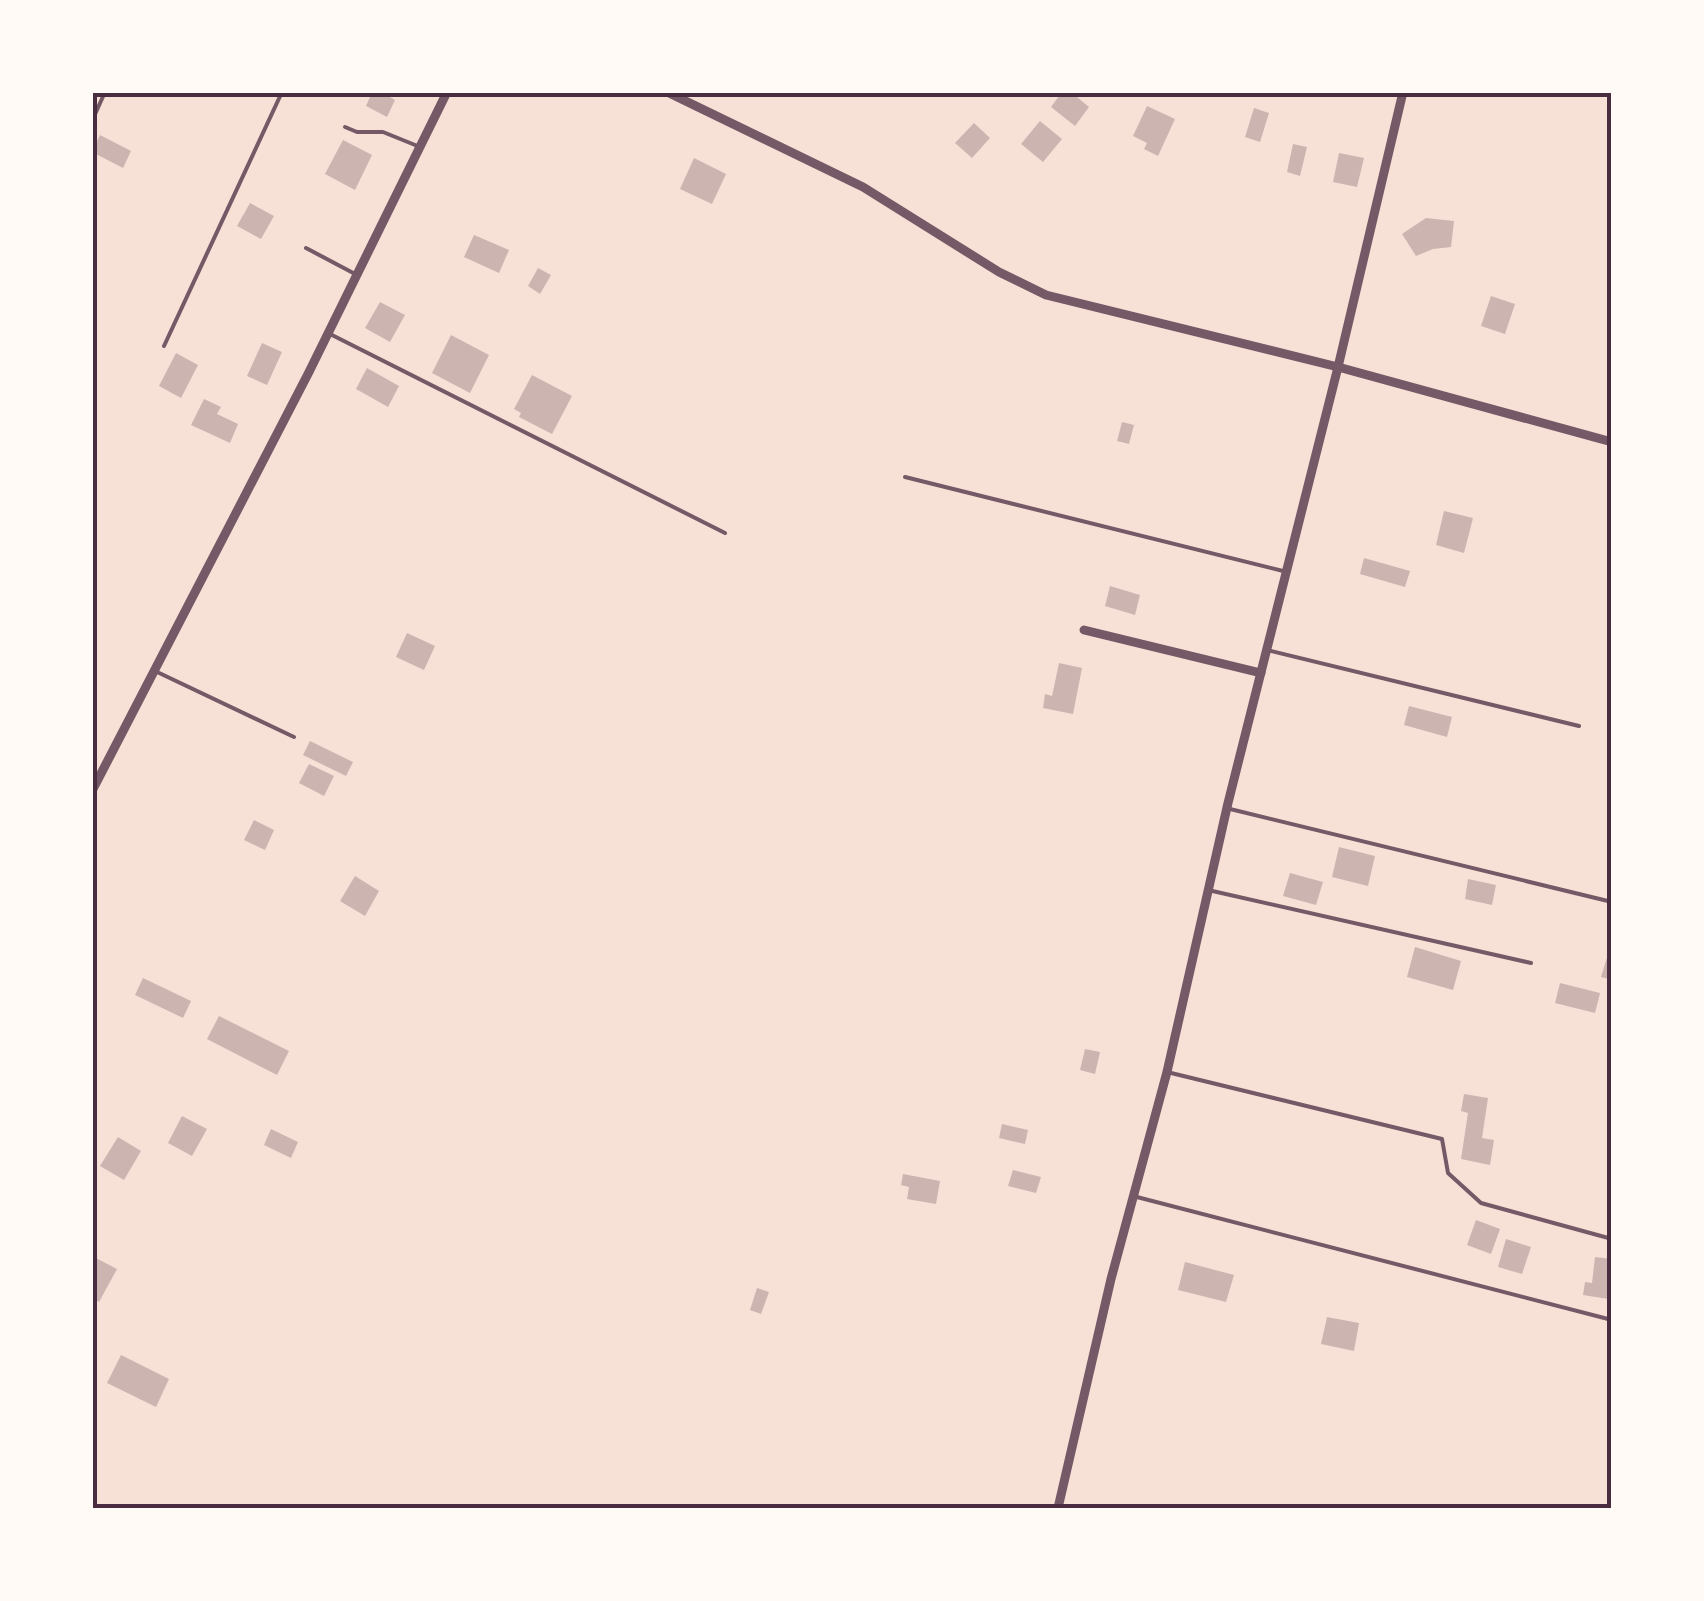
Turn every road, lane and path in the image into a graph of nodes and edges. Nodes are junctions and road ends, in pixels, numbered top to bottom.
1 (104, 92) edge
2 (282, 92) edge
3 (447, 92) edge
4 (667, 92) edge
5 (1403, 92) edge
6 (92, 122) edge
7 (345, 127) dead end
8 (420, 147) junction
9 (306, 248) dead end
10 (357, 275) junction
11 (328, 332) junction
12 (164, 346) dead end
13 (1338, 367) junction
14 (1612, 442) edge
15 (904, 477) dead end
16 (725, 533) dead end
17 (1286, 572) junction
18 (1084, 630) dead end
19 (1267, 650) junction
20 (155, 671) junction
21 (1261, 673) junction
22 (1579, 726) dead end
23 (294, 738) dead end
24 (92, 791) edge
25 (1226, 808) junction
26 (1208, 890) junction
27 (1612, 902) edge
28 (1531, 963) dead end
29 (1166, 1072) junction
30 (1133, 1196) junction
31 (1612, 1238) edge
32 (1612, 1320) edge
33 (1058, 1508) edge

1 - 6 lane
2 - 12 lane
3 - 8 street
4 - 13 street
5 - 13 street
7 - 8 lane
8 - 10 street
9 - 10 lane
10 - 11 street
11 - 16 lane
11 - 20 street
13 - 14 street
13 - 17 street
15 - 17 lane
17 - 19 street
18 - 21 street
19 - 21 street
19 - 22 lane
20 - 23 lane
20 - 24 street
21 - 25 street
25 - 26 street
25 - 27 lane
26 - 28 lane
26 - 29 street
29 - 30 street
29 - 31 lane
30 - 32 lane
30 - 33 street

